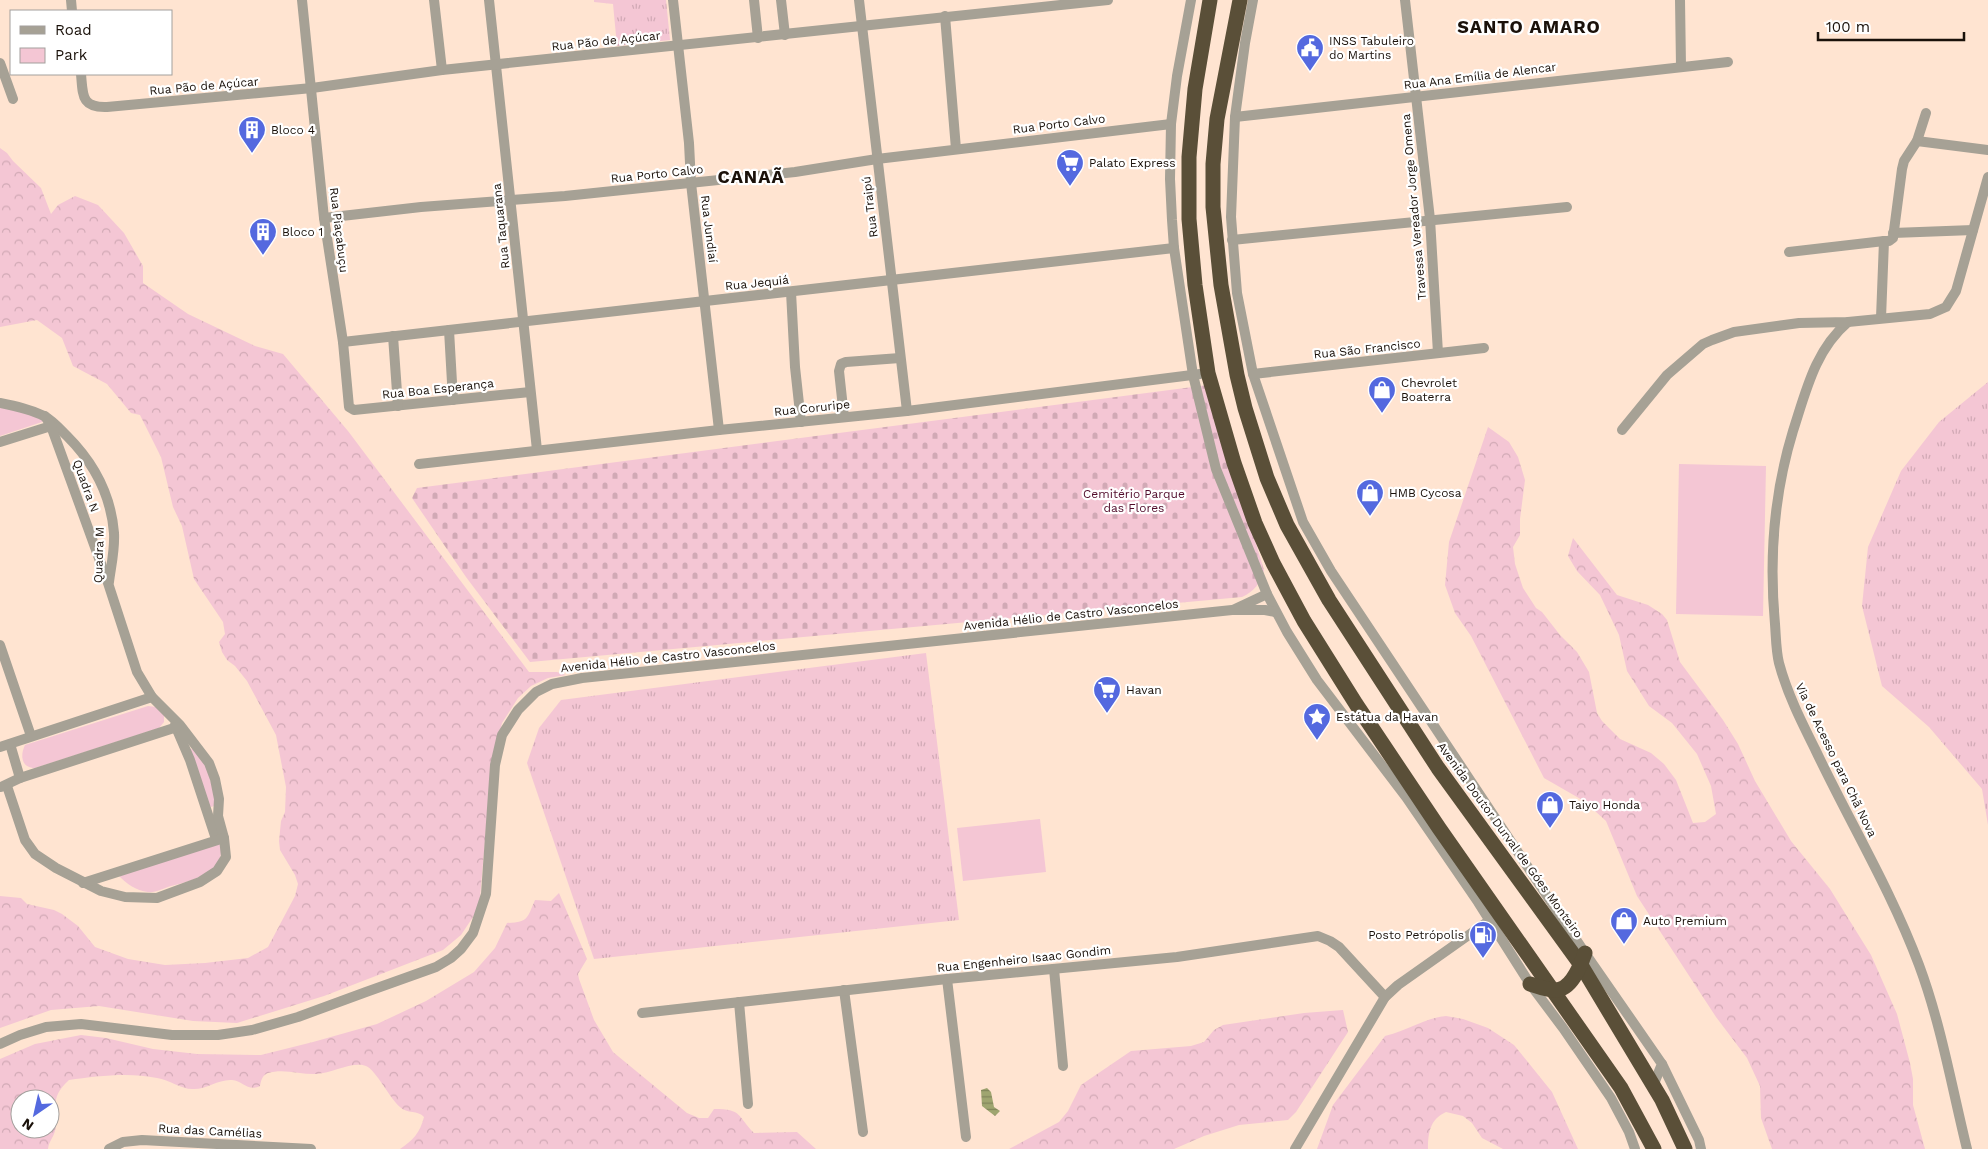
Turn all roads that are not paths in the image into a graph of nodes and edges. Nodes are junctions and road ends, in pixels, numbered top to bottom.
1 (302, 0) edge
2 (434, 0) edge
3 (489, 0) edge
4 (673, 0) edge
5 (754, 0) edge
6 (781, 0) edge
7 (859, 0) edge
8 (1108, 0) edge
9 (1191, 0) edge
10 (1210, 0) edge
11 (1240, 0) edge
12 (1253, 0) edge
13 (1405, 0) edge
14 (1680, 0) edge
15 (1045, 4) edge
16 (945, 16) junction
17 (862, 26) junction
18 (785, 35) junction
19 (758, 38) junction
20 (678, 46) junction
21 (1728, 62) dead end
22 (0, 63) edge
23 (496, 65) junction
24 (1682, 66) junction
25 (442, 70) junction
26 (80, 75) edge
27 (312, 88) junction
28 (1417, 96) junction
29 (13, 99) dead end
30 (1926, 113) dead end
31 (1235, 117) junction
32 (1171, 124) junction
33 (1917, 141) junction
34 (956, 149) junction
35 (1988, 150) edge
36 (877, 159) junction
37 (1988, 177) edge
38 (691, 183) junction
39 (511, 201) junction
40 (1567, 206) dead end
41 (324, 218) junction
42 (1430, 219) junction
43 (1973, 230) junction
44 (1893, 233) junction
45 (1232, 240) junction
46 (1884, 241) junction
47 (1174, 248) junction
48 (1789, 252) dead end
49 (891, 280) junction
50 (791, 292) junction
51 (706, 301) junction
52 (1881, 318) junction
53 (522, 322) junction
54 (1848, 322) junction
55 (449, 330) junction
56 (393, 336) junction
57 (343, 342) junction
58 (1484, 348) dead end
59 (1438, 353) junction
60 (900, 358) junction
61 (1201, 374) junction
62 (1253, 374) junction
63 (530, 392) junction
64 (453, 400) junction
65 (0, 403) edge
66 (398, 406) junction
67 (350, 408) joint
68 (907, 411) junction
69 (844, 417) junction
70 (801, 422) junction
71 (56, 428) junction
72 (719, 430) junction
73 (1622, 430) dead end
74 (0, 442) edge
75 (537, 450) junction
76 (419, 464) dead end
77 (108, 583) junction
78 (1267, 594) junction
79 (1232, 610) junction
80 (1275, 612) junction
81 (0, 645) edge
82 (152, 697) junction
83 (168, 711) junction
84 (177, 727) junction
85 (31, 736) junction
86 (5, 745) edge
87 (20, 778) junction
88 (3, 787) edge
89 (1408, 790) junction
90 (220, 839) junction
91 (83, 883) junction
92 (1490, 920) junction
93 (1583, 959) junction
94 (1054, 969) junction
95 (947, 979) junction
96 (1530, 984) junction
97 (844, 990) junction
98 (1554, 991) junction
99 (1385, 997) junction
100 (739, 1002) junction
101 (642, 1013) dead end
102 (0, 1044) edge
103 (1662, 1064) junction
104 (1063, 1066) dead end
105 (1653, 1086) junction
106 (748, 1104) dead end
107 (863, 1132) dead end
108 (966, 1137) dead end
109 (242, 1148) edge
110 (109, 1149) edge
111 (311, 1149) edge
112 (1295, 1149) edge
113 (1635, 1149) edge
114 (1654, 1149) edge
115 (1685, 1149) edge
116 (1701, 1149) edge
117 (1967, 1149) edge

1 - 27 street, Rua Piaçabuçu
2 - 25 street
3 - 23 street, Rua Taquarana
4 - 20 street, Rua Jundiaí
5 - 19 street
6 - 18 street
7 - 17 street, Rua Traipú
8 - 15 street, Rua Pão de Açúcar
9 - 32 street
10 - 61 highway
11 - 93 highway, Avenida Doutor Durval de Góes Monteiro
12 - 31 street
13 - 28 street, Travessa Vereador Jorge Omena
14 - 24 street
15 - 16 street, Rua Pão de Açúcar
16 - 17 street, Rua Pão de Açúcar
16 - 34 street
17 - 18 street, Rua Pão de Açúcar
17 - 36 street, Rua Traipú
18 - 19 street, Rua Pão de Açúcar
19 - 20 street, Rua Pão de Açúcar
20 - 23 street, Rua Pão de Açúcar
20 - 38 street, Rua Jundiaí
21 - 24 street, Rua Ana Emília de Alencar
22 - 29 street
23 - 25 street, Rua Pão de Açúcar
23 - 39 street, Rua Taquarana
24 - 28 street, Rua Ana Emília de Alencar
25 - 27 street, Rua Pão de Açúcar
26 - 27 street, Rua Pão de Açúcar
27 - 41 street, Rua Piaçabuçu
28 - 31 street, Rua Ana Emília de Alencar
28 - 42 street, Travessa Vereador Jorge Omena
30 - 33 street
31 - 45 street
32 - 34 street, Rua Porto Calvo
32 - 47 street
33 - 35 street
33 - 44 street
34 - 36 street, Rua Porto Calvo
36 - 38 street, Rua Porto Calvo
36 - 49 street, Rua Traipú
37 - 43 street
38 - 39 street, Rua Porto Calvo
38 - 51 street, Rua Jundiaí
39 - 41 street, Rua Porto Calvo
39 - 53 street, Rua Taquarana
40 - 42 street
41 - 57 street, Rua Piaçabuçu
42 - 45 street
42 - 59 street, Travessa Vereador Jorge Omena
43 - 44 street
43 - 52 street
44 - 46 street
45 - 62 street
46 - 48 street
46 - 52 street
47 - 49 street, Rua Jequiá
47 - 61 street
49 - 50 street, Rua Jequiá
49 - 60 street, Rua Traipú
50 - 51 street, Rua Jequiá
50 - 70 street
51 - 53 street, Rua Jequiá
51 - 72 street, Rua Jundiaí
52 - 54 street
53 - 55 street, Rua Jequiá
53 - 63 street, Rua Taquarana
54 - 73 street
54 - 117 street, Via de Acesso para Chã Nova
55 - 56 street, Rua Jequiá
55 - 64 street
56 - 57 street, Rua Jequiá
56 - 66 street
57 - 67 street, Rua Piaçabuçu
58 - 59 street, Rua São Francisco
59 - 62 street, Rua São Francisco
60 - 68 street, Rua Traipú
60 - 69 street
61 - 68 street, Rua Coruripe
61 - 78 street
61 - 89 highway
62 - 93 street
63 - 64 street, Rua Boa Esperança
63 - 75 street, Rua Taquarana
64 - 66 street, Rua Boa Esperança
65 - 71 street
66 - 67 street, Rua Boa Esperança
68 - 69 street, Rua Coruripe
69 - 70 street, Rua Coruripe
70 - 72 street, Rua Coruripe
71 - 74 street
71 - 77 street, Quadra N
71 - 77 street, Quadra M
72 - 75 street, Rua Coruripe
75 - 76 street, Rua Coruripe
77 - 82 street, Quadra M
78 - 79 street, Avenida Hélio de Castro Vasconcelos
78 - 80 street
79 - 80 street, Avenida Hélio de Castro Vasconcelos
79 - 102 street, Avenida Hélio de Castro Vasconcelos
80 - 89 street
81 - 85 street
82 - 83 street, Quadra M
82 - 85 street
83 - 84 street, Quadra M
83 - 90 street, Quadra M
84 - 87 street, Quadra M
84 - 90 street, Quadra M
85 - 86 street
86 - 87 street
87 - 88 street, Quadra M
88 - 91 street, Quadra M
89 - 92 street
89 - 98 highway
90 - 91 street
90 - 91 street, Quadra M
92 - 96 street
92 - 99 street
93 - 98 highway
93 - 103 street
93 - 105 highway, Avenida Doutor Durval de Góes Monteiro
94 - 95 street, Rua Engenheiro Isaac Gondim
94 - 99 street, Rua Engenheiro Isaac Gondim
94 - 104 street
95 - 97 street, Rua Engenheiro Isaac Gondim
95 - 108 street
96 - 98 highway
96 - 113 street
97 - 100 street, Rua Engenheiro Isaac Gondim
97 - 107 street
98 - 114 highway
99 - 112 street
100 - 101 street, Rua Engenheiro Isaac Gondim
100 - 106 street
103 - 105 street
103 - 116 street
105 - 115 highway, Avenida Doutor Durval de Góes Monteiro
109 - 110 street, Rua das Camélias
109 - 111 street, Rua das Camélias

